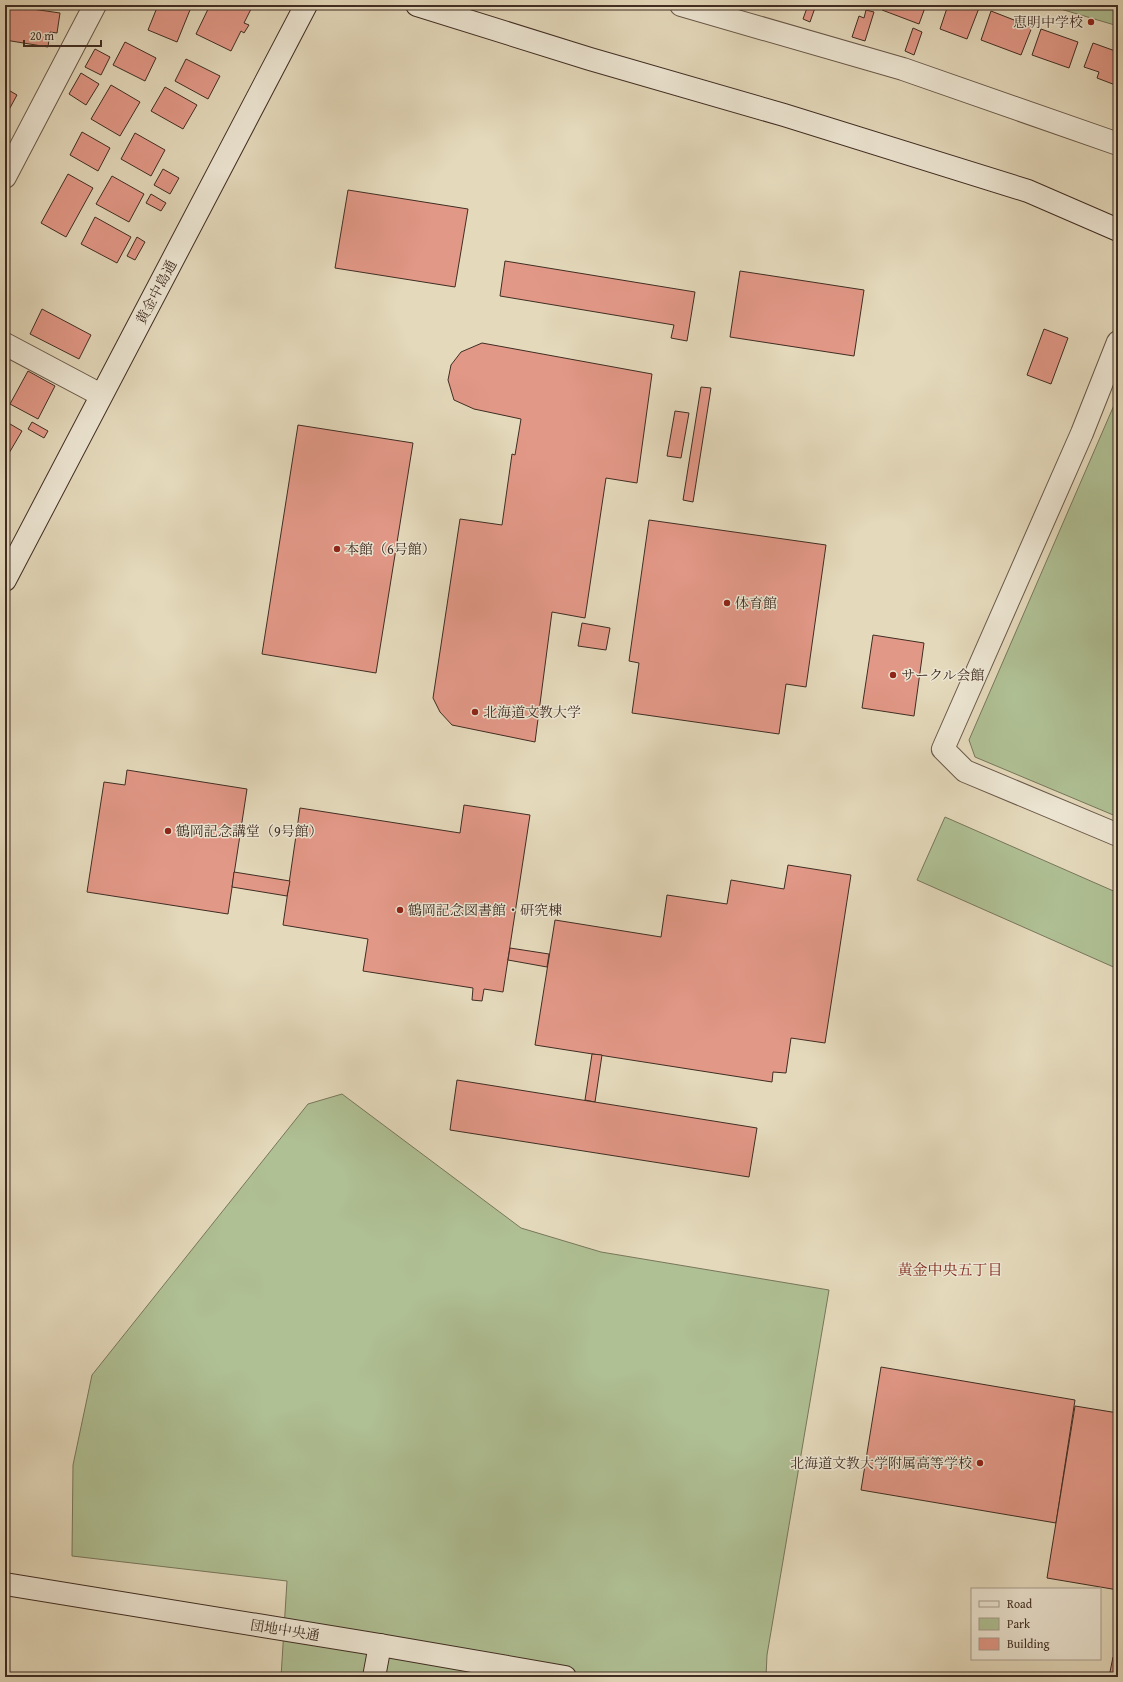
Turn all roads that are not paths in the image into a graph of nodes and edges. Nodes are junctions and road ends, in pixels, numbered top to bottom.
1 (95, 5) edge
2 (306, 5) edge
3 (418, 5) edge
4 (681, 5) edge
5 (1118, 144) edge
6 (5, 177) edge
7 (1118, 230) edge
8 (1118, 342) edge
9 (5, 344) edge
10 (101, 395) junction
11 (5, 580) edge
12 (1118, 836) edge
13 (5, 1584) edge
14 (380, 1645) junction
15 (374, 1677) edge
16 (566, 1677) edge

1 - 6 street
2 - 10 street, 黄金中島通
3 - 7 street
4 - 5 street
8 - 12 street
9 - 10 street
10 - 11 street, 黄金中島通
13 - 14 street, 団地中央通
14 - 15 street
14 - 16 street, 団地中央通

